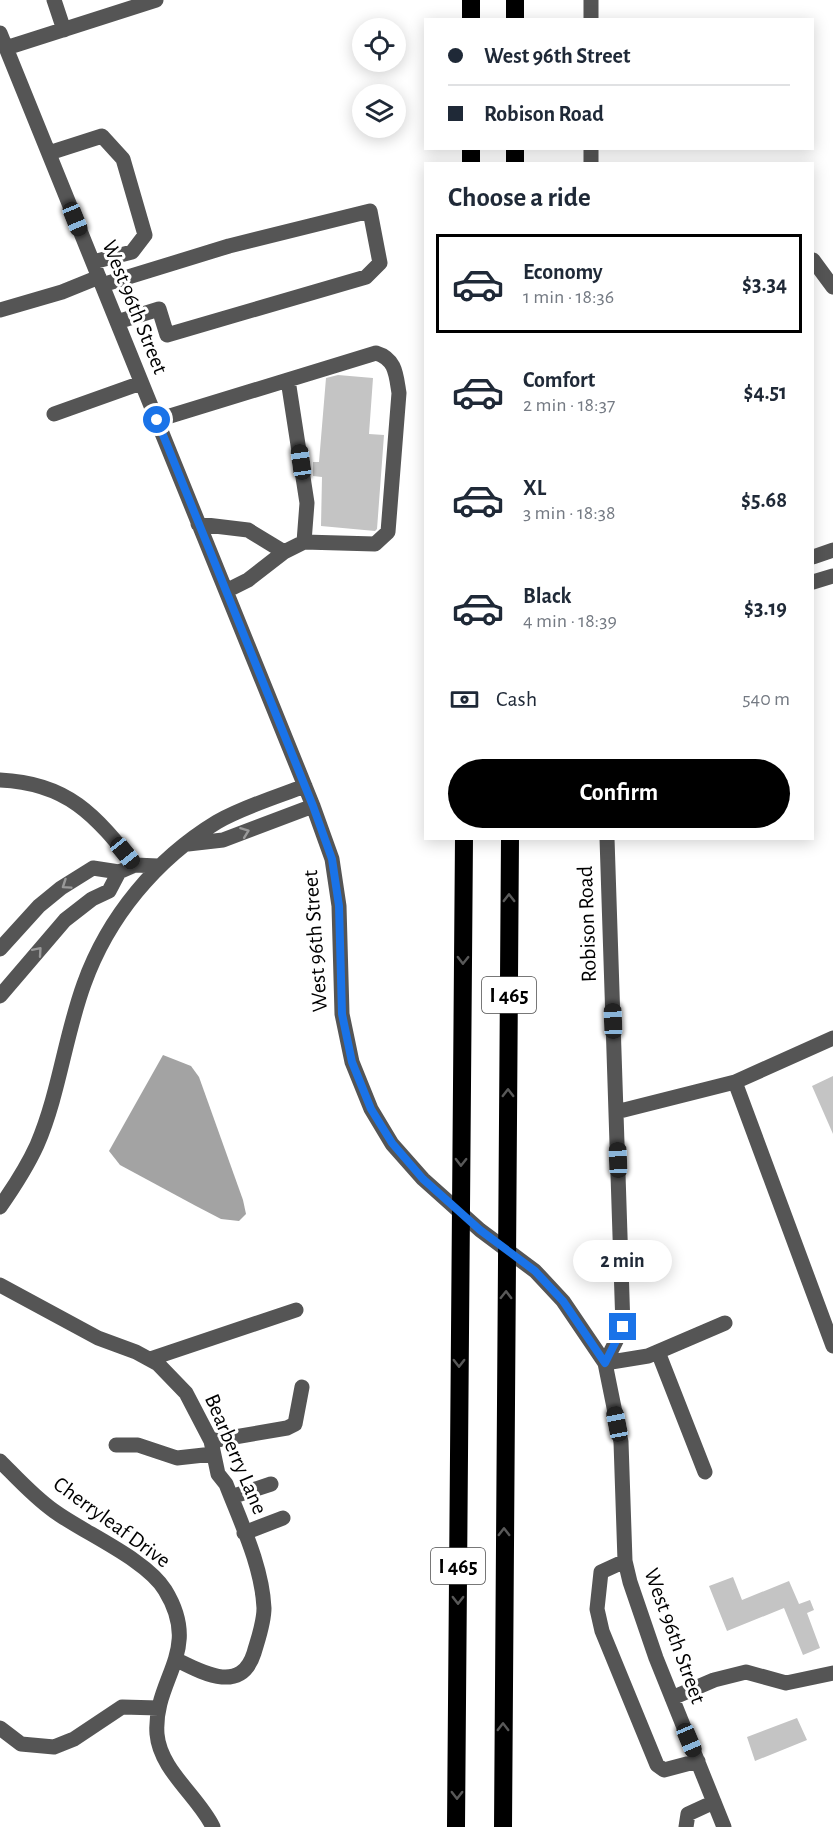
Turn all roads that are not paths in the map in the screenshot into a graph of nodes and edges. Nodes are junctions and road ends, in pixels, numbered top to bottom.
1 (54, 0) edge
2 (156, 0) edge
3 (471, 0) edge
4 (515, 0) edge
5 (591, 0) edge
6 (471, 18) edge
7 (515, 18) edge
8 (591, 18) edge
9 (64, 30) junction
10 (0, 33) edge
11 (6, 48) junction
12 (49, 153) junction
13 (122, 254) junction
14 (814, 261) edge
15 (98, 274) junction
16 (128, 277) junction
17 (833, 287) edge
18 (0, 310) edge
19 (117, 322) junction
20 (288, 380) junction
21 (141, 383) junction
22 (54, 414) dead end
23 (157, 420) junction
24 (198, 524) junction
25 (304, 542) junction
26 (833, 550) edge
27 (284, 552) junction
28 (814, 557) edge
29 (833, 576) edge
30 (814, 582) edge
31 (225, 591) junction
32 (0, 780) edge
33 (305, 786) junction
34 (313, 806) junction
35 (464, 840) edge
36 (510, 840) edge
37 (607, 840) edge
38 (188, 844) junction
39 (135, 865) junction
40 (158, 866) junction
41 (119, 872) junction
42 (0, 949) edge
43 (0, 996) edge
44 (833, 1038) edge
45 (735, 1082) junction
46 (616, 1112) junction
47 (0, 1207) edge
48 (0, 1285) edge
49 (296, 1310) dead end
50 (725, 1323) dead end
51 (832, 1348) edge
52 (658, 1352) junction
53 (150, 1359) junction
54 (605, 1363) junction
55 (302, 1387) dead end
56 (116, 1445) dead end
57 (212, 1448) junction
58 (1, 1463) edge
59 (705, 1472) dead end
60 (272, 1484) dead end
61 (231, 1497) junction
62 (283, 1518) dead end
63 (244, 1533) junction
64 (625, 1561) junction
65 (177, 1660) junction
66 (833, 1673) edge
67 (672, 1698) junction
68 (159, 1708) junction
69 (0, 1728) edge
70 (698, 1761) junction
71 (714, 1802) junction
72 (213, 1827) edge
73 (456, 1827) edge
74 (502, 1827) edge
75 (686, 1827) edge
76 (724, 1827) edge

1 - 9 street
2 - 9 street
3 - 6 highway
4 - 7 highway
5 - 8 street
9 - 11 street
10 - 11 street, West 96th Street
11 - 12 street, West 96th Street
12 - 13 street
12 - 15 street, West 96th Street
13 - 15 street
13 - 16 street
14 - 17 street
15 - 16 street
15 - 18 street
15 - 19 street, West 96th Street
16 - 19 street
19 - 21 street, West 96th Street
20 - 23 street
20 - 25 street
20 - 25 street
21 - 22 street
21 - 23 street, West 96th Street
23 - 24 street, West 96th Street
24 - 27 street
24 - 31 street, West 96th Street
25 - 27 street
26 - 28 street
27 - 31 street
29 - 30 street
31 - 33 street, West 96th Street
32 - 39 street
33 - 34 street, West 96th Street
33 - 38 street
38 -> 34 street
34 - 54 street, West 96th Street
35 -> 73 highway, I 465
74 -> 36 highway, I 465
37 - 46 street, Robison Road
38 - 40 street
39 - 40 street
39 - 41 street
40 - 47 street
41 -> 42 street
43 -> 41 street
44 - 45 street
45 - 46 street
45 - 51 street
46 - 54 street, Robison Road
48 - 53 street, Bearberry Lane
49 - 53 street
50 - 52 street
52 - 54 street
52 - 59 street
53 - 57 street, Bearberry Lane
54 - 64 street, West 96th Street
55 - 57 street
56 - 57 street
57 - 61 street, Bearberry Lane
58 - 65 street, Cherryleaf Drive
60 - 61 street
61 - 63 street, Bearberry Lane
62 - 63 street
63 - 65 street, Bearberry Lane
64 - 67 street, West 96th Street
64 - 70 street
65 - 68 street, Cherryleaf Drive
66 - 67 street
67 - 70 street, West 96th Street
68 - 69 street
68 - 72 street, Cherryleaf Drive
70 - 71 street, West 96th Street
71 - 75 street
71 - 76 street, West 96th Street

